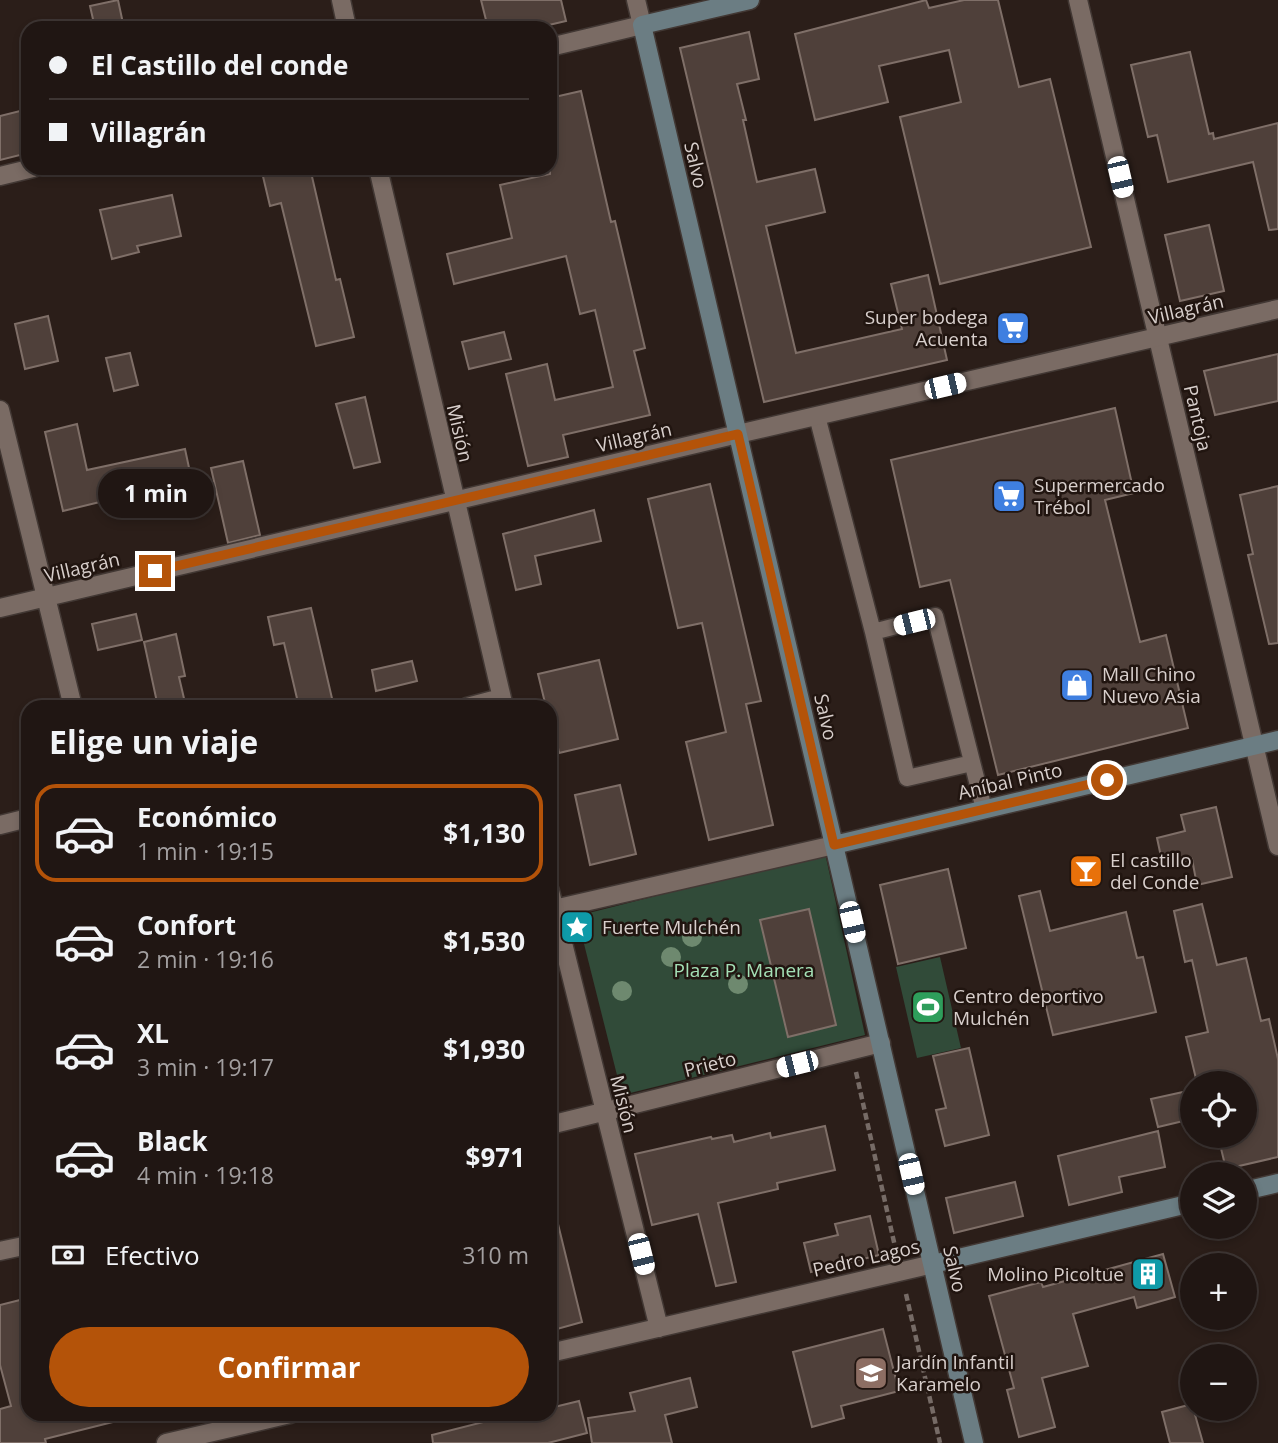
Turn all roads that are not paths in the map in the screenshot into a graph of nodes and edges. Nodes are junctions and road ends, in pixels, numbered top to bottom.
1 (341, 0) edge
2 (636, 0) edge
3 (750, 0) edge
4 (1078, 0) edge
5 (346, 21) edge
6 (642, 25) junction
7 (557, 45) edge
8 (21, 171) edge
9 (380, 175) edge
10 (0, 176) edge
11 (1278, 309) edge
12 (1157, 337) junction
13 (0, 410) edge
14 (817, 416) junction
15 (738, 434) junction
16 (454, 501) junction
17 (47, 597) junction
18 (0, 608) edge
19 (873, 632) junction
20 (71, 700) edge
21 (501, 700) edge
22 (1278, 740) edge
23 (1254, 746) junction
24 (972, 763) junction
25 (984, 809) junction
26 (21, 820) edge
27 (0, 825) edge
28 (834, 845) junction
29 (1278, 846) edge
30 (557, 908) edge
31 (557, 921) edge
32 (881, 1043) junction
33 (604, 1112) junction
34 (557, 1123) edge
35 (1278, 1183) edge
36 (1257, 1188) edge
37 (1180, 1206) edge
38 (21, 1246) edge
39 (0, 1251) edge
40 (933, 1264) junction
41 (659, 1328) junction
42 (557, 1351) edge
43 (237, 1421) edge
44 (243, 1421) edge
45 (166, 1443) edge
46 (248, 1443) edge
47 (974, 1443) edge

1 - 5 street
2 - 6 street, Salvo
3 - 6 main road
4 - 12 street, Pantoja
6 - 7 street
6 - 15 main road, Salvo
8 - 10 street
9 - 16 street, Misión
11 - 12 street, Villagrán
12 - 14 street, Villagrán
12 - 23 street, Pantoja
13 - 17 street
14 - 15 street, Villagrán
14 - 19 lane
15 - 16 street, Villagrán
15 - 28 main road, Salvo
16 - 17 street, Villagrán
16 - 21 street, Misión
17 - 18 street, Villagrán
17 - 20 street
19 - 24 lane
19 - 24 lane
22 - 23 main road, Aníbal Pinto
23 - 25 main road, Aníbal Pinto
23 - 29 street, Pantoja
24 - 25 lane
25 - 28 main road, Aníbal Pinto
26 - 27 street
28 - 30 street
28 - 32 main road, Salvo
31 - 33 street, Misión
32 - 33 street, Prieto
32 - 40 main road, Salvo
33 - 34 street, Prieto
33 - 41 street, Misión
35 - 36 main road
37 - 40 main road, Pedro Lagos
38 - 39 street
40 - 41 street, Pedro Lagos
40 - 47 main road, Salvo
41 - 42 street, Pedro Lagos
43 - 45 street
44 - 46 street

